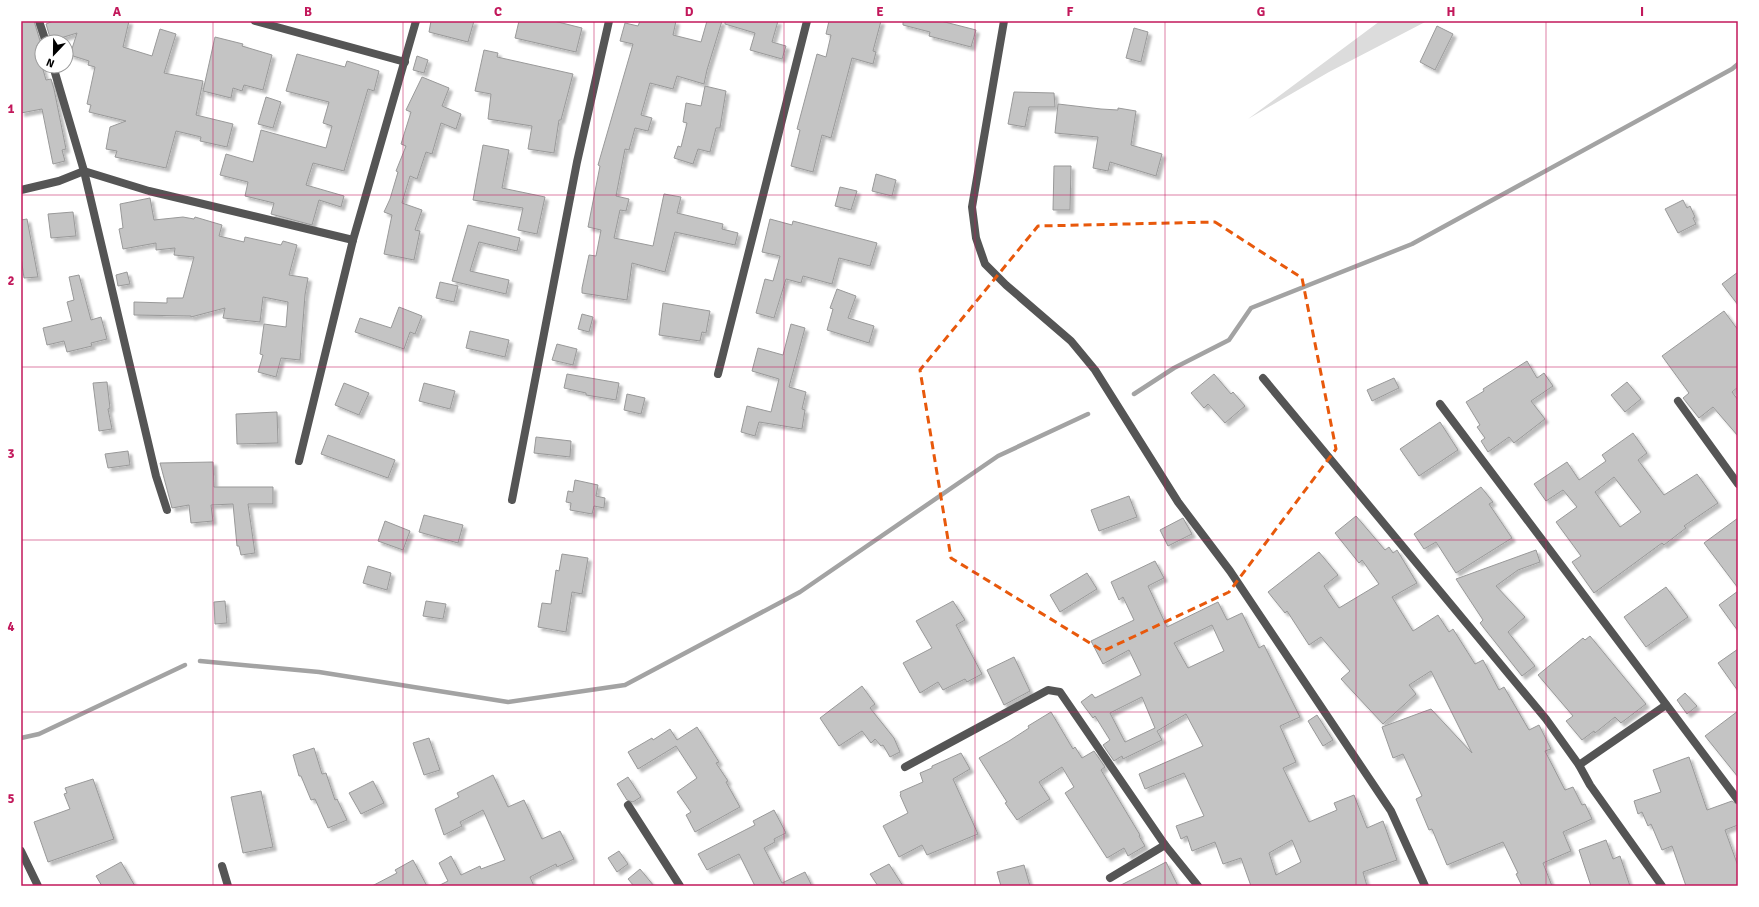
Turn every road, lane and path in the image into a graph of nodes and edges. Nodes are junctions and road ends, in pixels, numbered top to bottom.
1 (40, 21) edge
2 (256, 21) edge
3 (416, 21) edge
4 (609, 21) edge
5 (807, 21) edge
6 (1004, 21) edge
7 (44, 34) edge
8 (405, 62) junction
9 (55, 74) edge
10 (84, 171) junction
11 (21, 190) edge
12 (353, 240) junction
13 (718, 374) dead end
14 (1263, 378) dead end
15 (1678, 401) dead end
16 (1440, 404) dead end
17 (299, 461) dead end
18 (1738, 484) edge
19 (512, 500) dead end
20 (167, 510) dead end
21 (1666, 705) junction
22 (1579, 765) junction
23 (905, 767) dead end
24 (1738, 800) edge
25 (628, 806) dead end
26 (1165, 845) junction
27 (21, 851) edge
28 (222, 866) dead end
29 (1110, 878) dead end
30 (38, 886) edge
31 (228, 886) edge
32 (680, 886) edge
33 (1198, 886) edge
34 (1425, 886) edge
35 (1662, 886) edge

1 - 7 street
2 - 8 street
3 - 8 street
4 - 19 street
5 - 13 street
6 - 34 street
8 - 12 street
9 - 10 street
10 - 11 street
10 - 12 street
10 - 20 street
12 - 17 street
14 - 22 street
15 - 18 street
16 - 21 street
21 - 22 street
21 - 24 street
22 - 35 street
23 - 26 street
25 - 32 street
26 - 29 street
26 - 33 street
27 - 30 street
28 - 31 street

